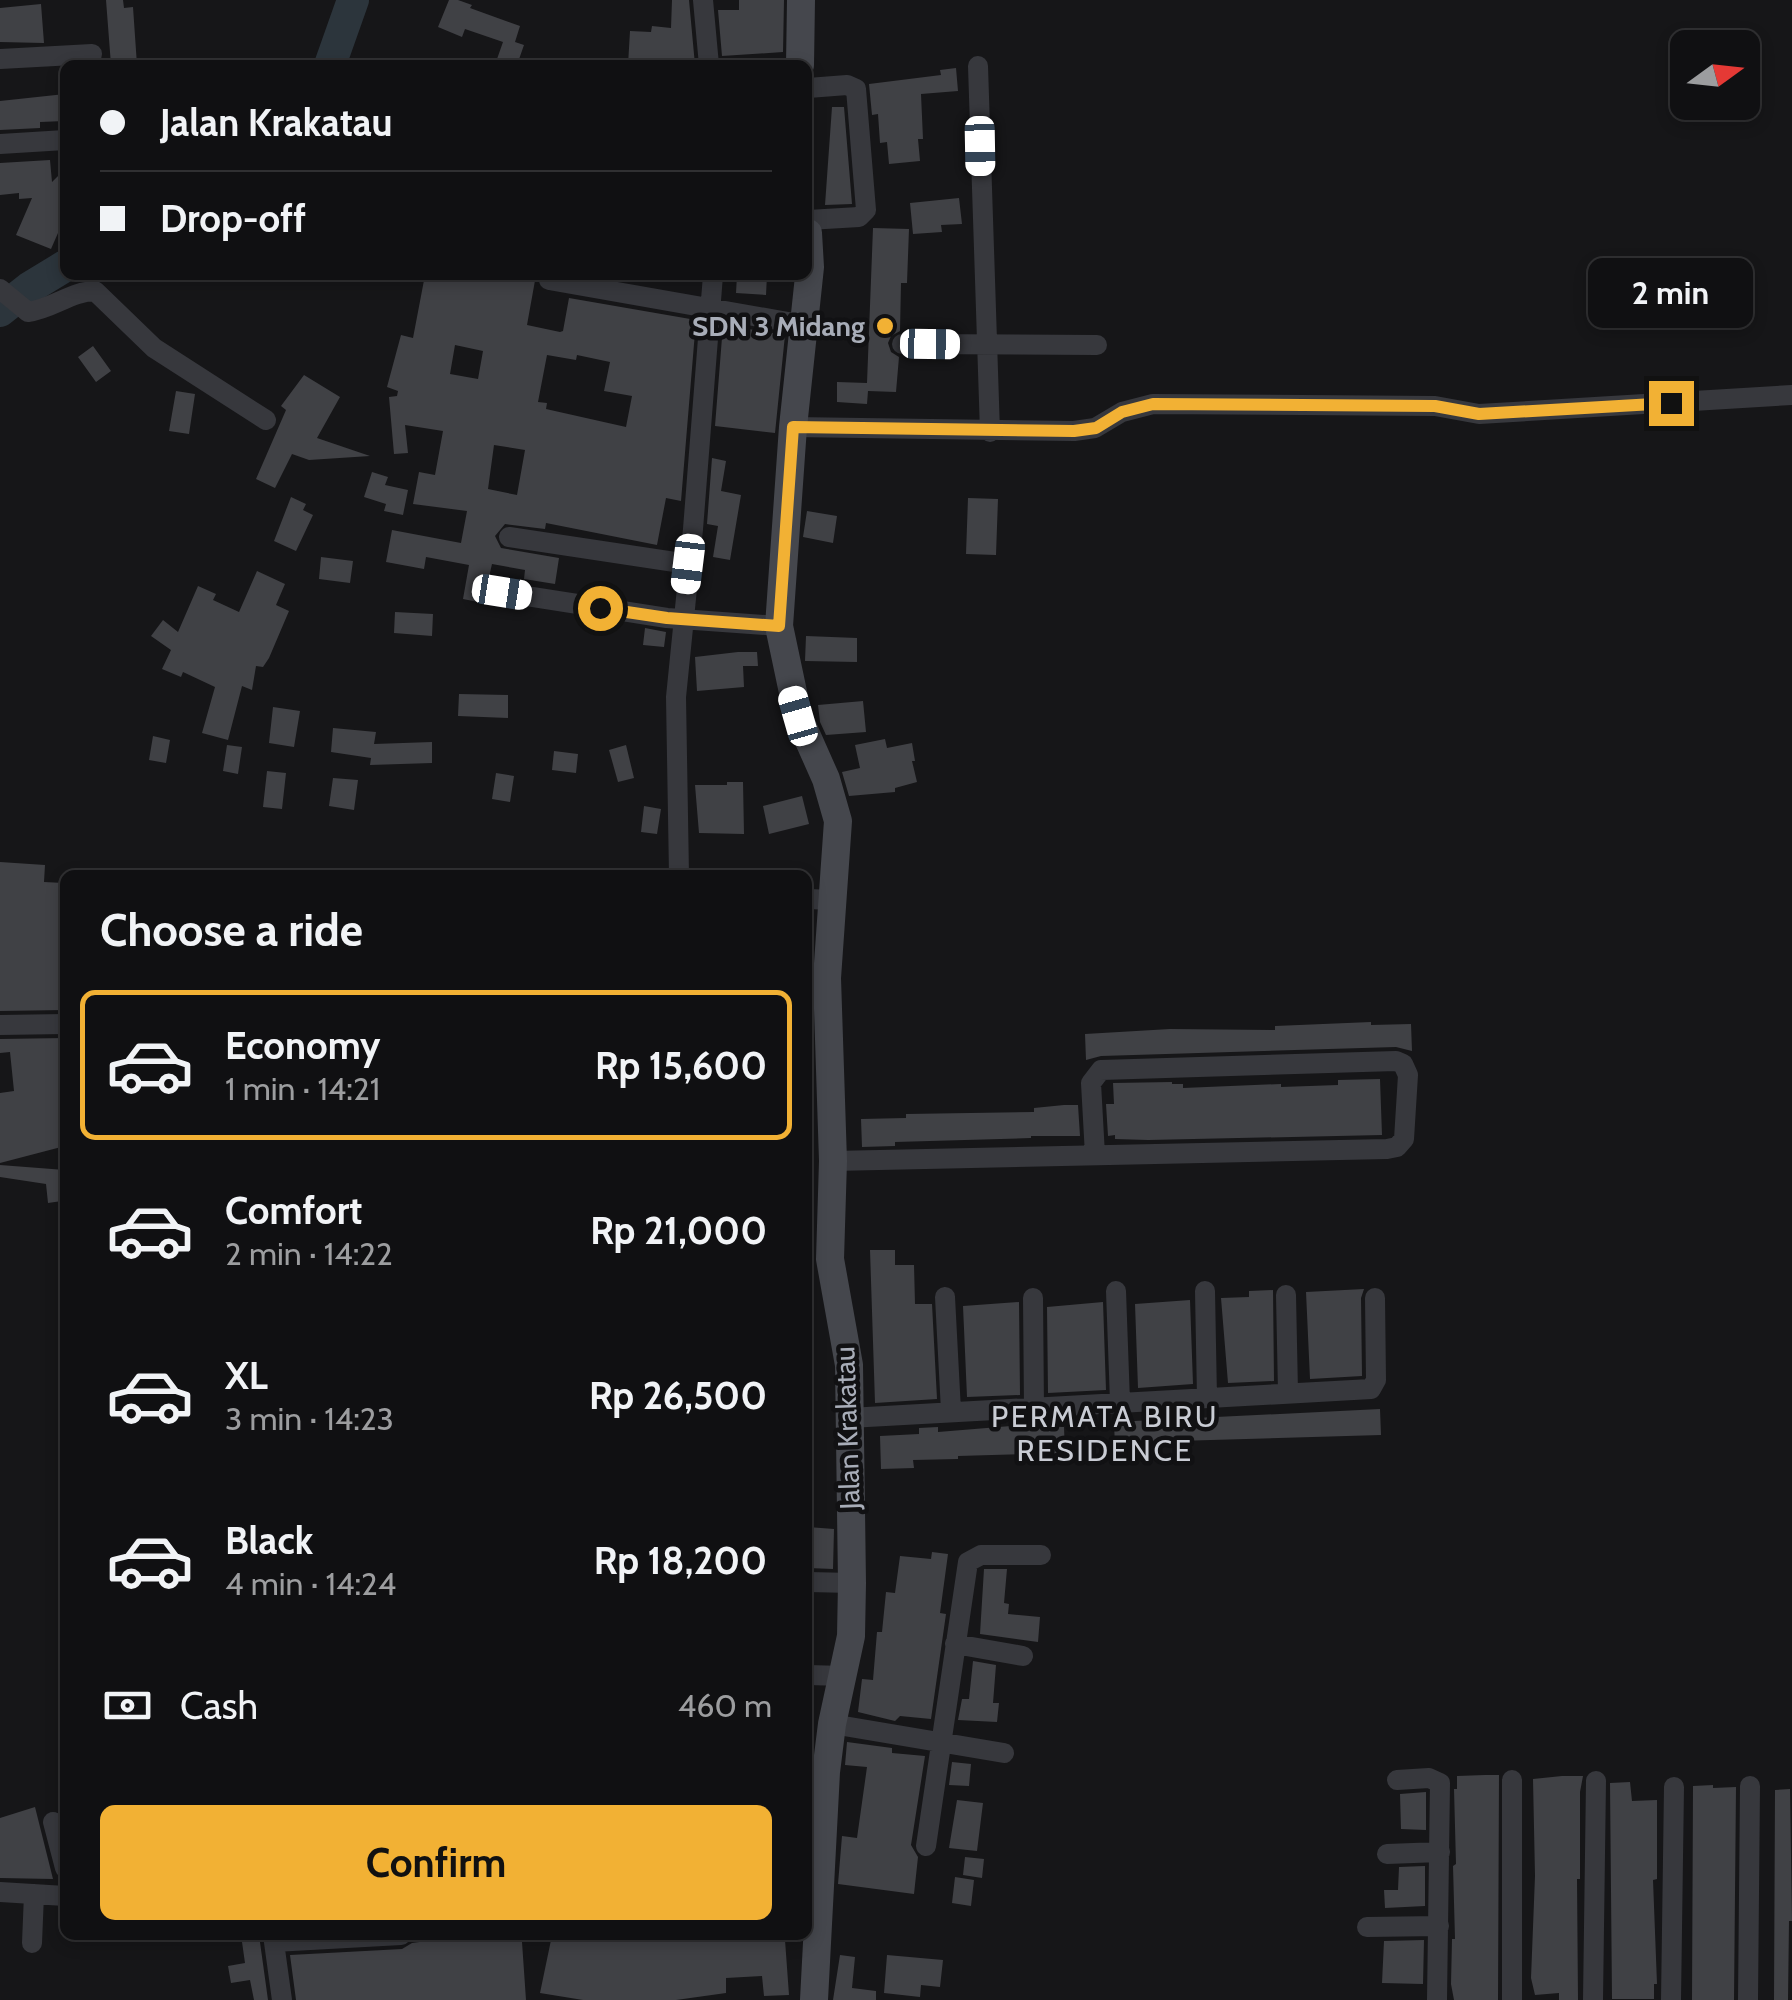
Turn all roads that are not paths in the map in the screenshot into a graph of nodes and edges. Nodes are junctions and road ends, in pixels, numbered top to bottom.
1 (703, 0) edge
2 (801, 0) edge
3 (92, 54) dead end
4 (0, 59) edge
5 (709, 60) edge
6 (800, 60) edge
7 (978, 66) dead end
8 (812, 88) edge
9 (60, 140) edge
10 (0, 144) edge
11 (812, 220) edge
12 (549, 280) dead end
13 (713, 280) edge
14 (809, 280) edge
15 (0, 289) edge
16 (712, 310) junction
17 (806, 325) junction
18 (902, 344) dead end
19 (985, 346) junction
20 (1098, 346) dead end
21 (1792, 395) edge
22 (266, 420) dead end
23 (793, 427) junction
24 (990, 432) junction
25 (509, 537) dead end
26 (688, 564) junction
27 (502, 592) dead end
28 (682, 618) junction
29 (779, 626) junction
30 (680, 870) edge
31 (820, 900) edge
32 (60, 1024) edge
33 (0, 1025) edge
34 (820, 1060) edge
35 (1095, 1155) junction
36 (833, 1161) junction
37 (1205, 1291) dead end
38 (1116, 1292) dead end
39 (1286, 1295) dead end
40 (946, 1297) dead end
41 (1033, 1298) dead end
42 (1375, 1298) dead end
43 (1288, 1392) junction
44 (1206, 1398) junction
45 (1120, 1402) junction
46 (1034, 1408) junction
47 (952, 1410) junction
48 (849, 1418) junction
49 (1040, 1555) dead end
50 (812, 1582) edge
51 (852, 1583) junction
52 (955, 1644) junction
53 (1023, 1656) dead end
54 (812, 1675) edge
55 (843, 1676) junction
56 (832, 1724) junction
57 (943, 1743) junction
58 (1004, 1753) dead end
59 (1397, 1780) dead end
60 (1512, 1780) dead end
61 (1596, 1781) dead end
62 (1750, 1786) dead end
63 (1674, 1788) dead end
64 (816, 1797) edge
65 (53, 1822) dead end
66 (926, 1846) dead end
67 (60, 1849) edge
68 (1440, 1852) junction
69 (1387, 1854) dead end
70 (0, 1892) edge
71 (34, 1894) junction
72 (60, 1896) edge
73 (812, 1917) edge
74 (1439, 1926) junction
75 (1368, 1927) dead end
76 (274, 1940) edge
77 (32, 1943) dead end
78 (282, 2000) edge
79 (814, 2000) edge
80 (1437, 2000) edge
81 (1512, 2000) edge
82 (1594, 2000) edge
83 (1671, 2000) edge
84 (1748, 2000) edge

1 - 5 street
2 - 6 street
3 - 4 street
7 - 19 street
8 - 11 street
9 - 10 street
12 - 16 street
13 - 16 street
14 - 17 street, Jalan Krakatau
15 - 22 street
16 - 17 street
16 - 26 street
17 - 23 street, Jalan Krakatau
18 - 19 street
19 - 20 street
19 - 24 street
21 - 24 street
23 - 24 street
23 - 29 street, Jalan Krakatau
25 - 26 street
26 - 28 street
27 - 28 street
28 - 29 street
28 - 30 street
29 - 31 street, Jalan Krakatau
31 - 34 street, Jalan Krakatau
32 - 33 street
34 - 36 street, Jalan Krakatau
35 - 35 street
35 - 36 street
36 - 48 street, Jalan Krakatau
37 - 44 street
38 - 45 street
39 - 43 street
40 - 47 street
41 - 46 street
42 - 43 street
43 - 44 street
44 - 45 street
45 - 46 street
46 - 47 street
47 - 48 street
48 - 51 street, Jalan Krakatau
49 - 52 street
50 - 51 street
51 - 55 street, Jalan Krakatau
52 - 53 street
52 - 57 street
54 - 55 street
55 - 56 street, Jalan Krakatau
56 - 57 street
56 - 64 street, Jalan Krakatau
57 - 58 street
57 - 66 street
59 - 68 street
60 - 81 street
61 - 82 street
62 - 84 street
63 - 83 street
64 - 73 street, Jalan Krakatau
65 - 67 street
68 - 69 street
68 - 74 street
70 - 71 street
71 - 72 street
71 - 77 street
73 - 79 street, Jalan Krakatau
74 - 75 street
74 - 80 street
76 - 78 street

